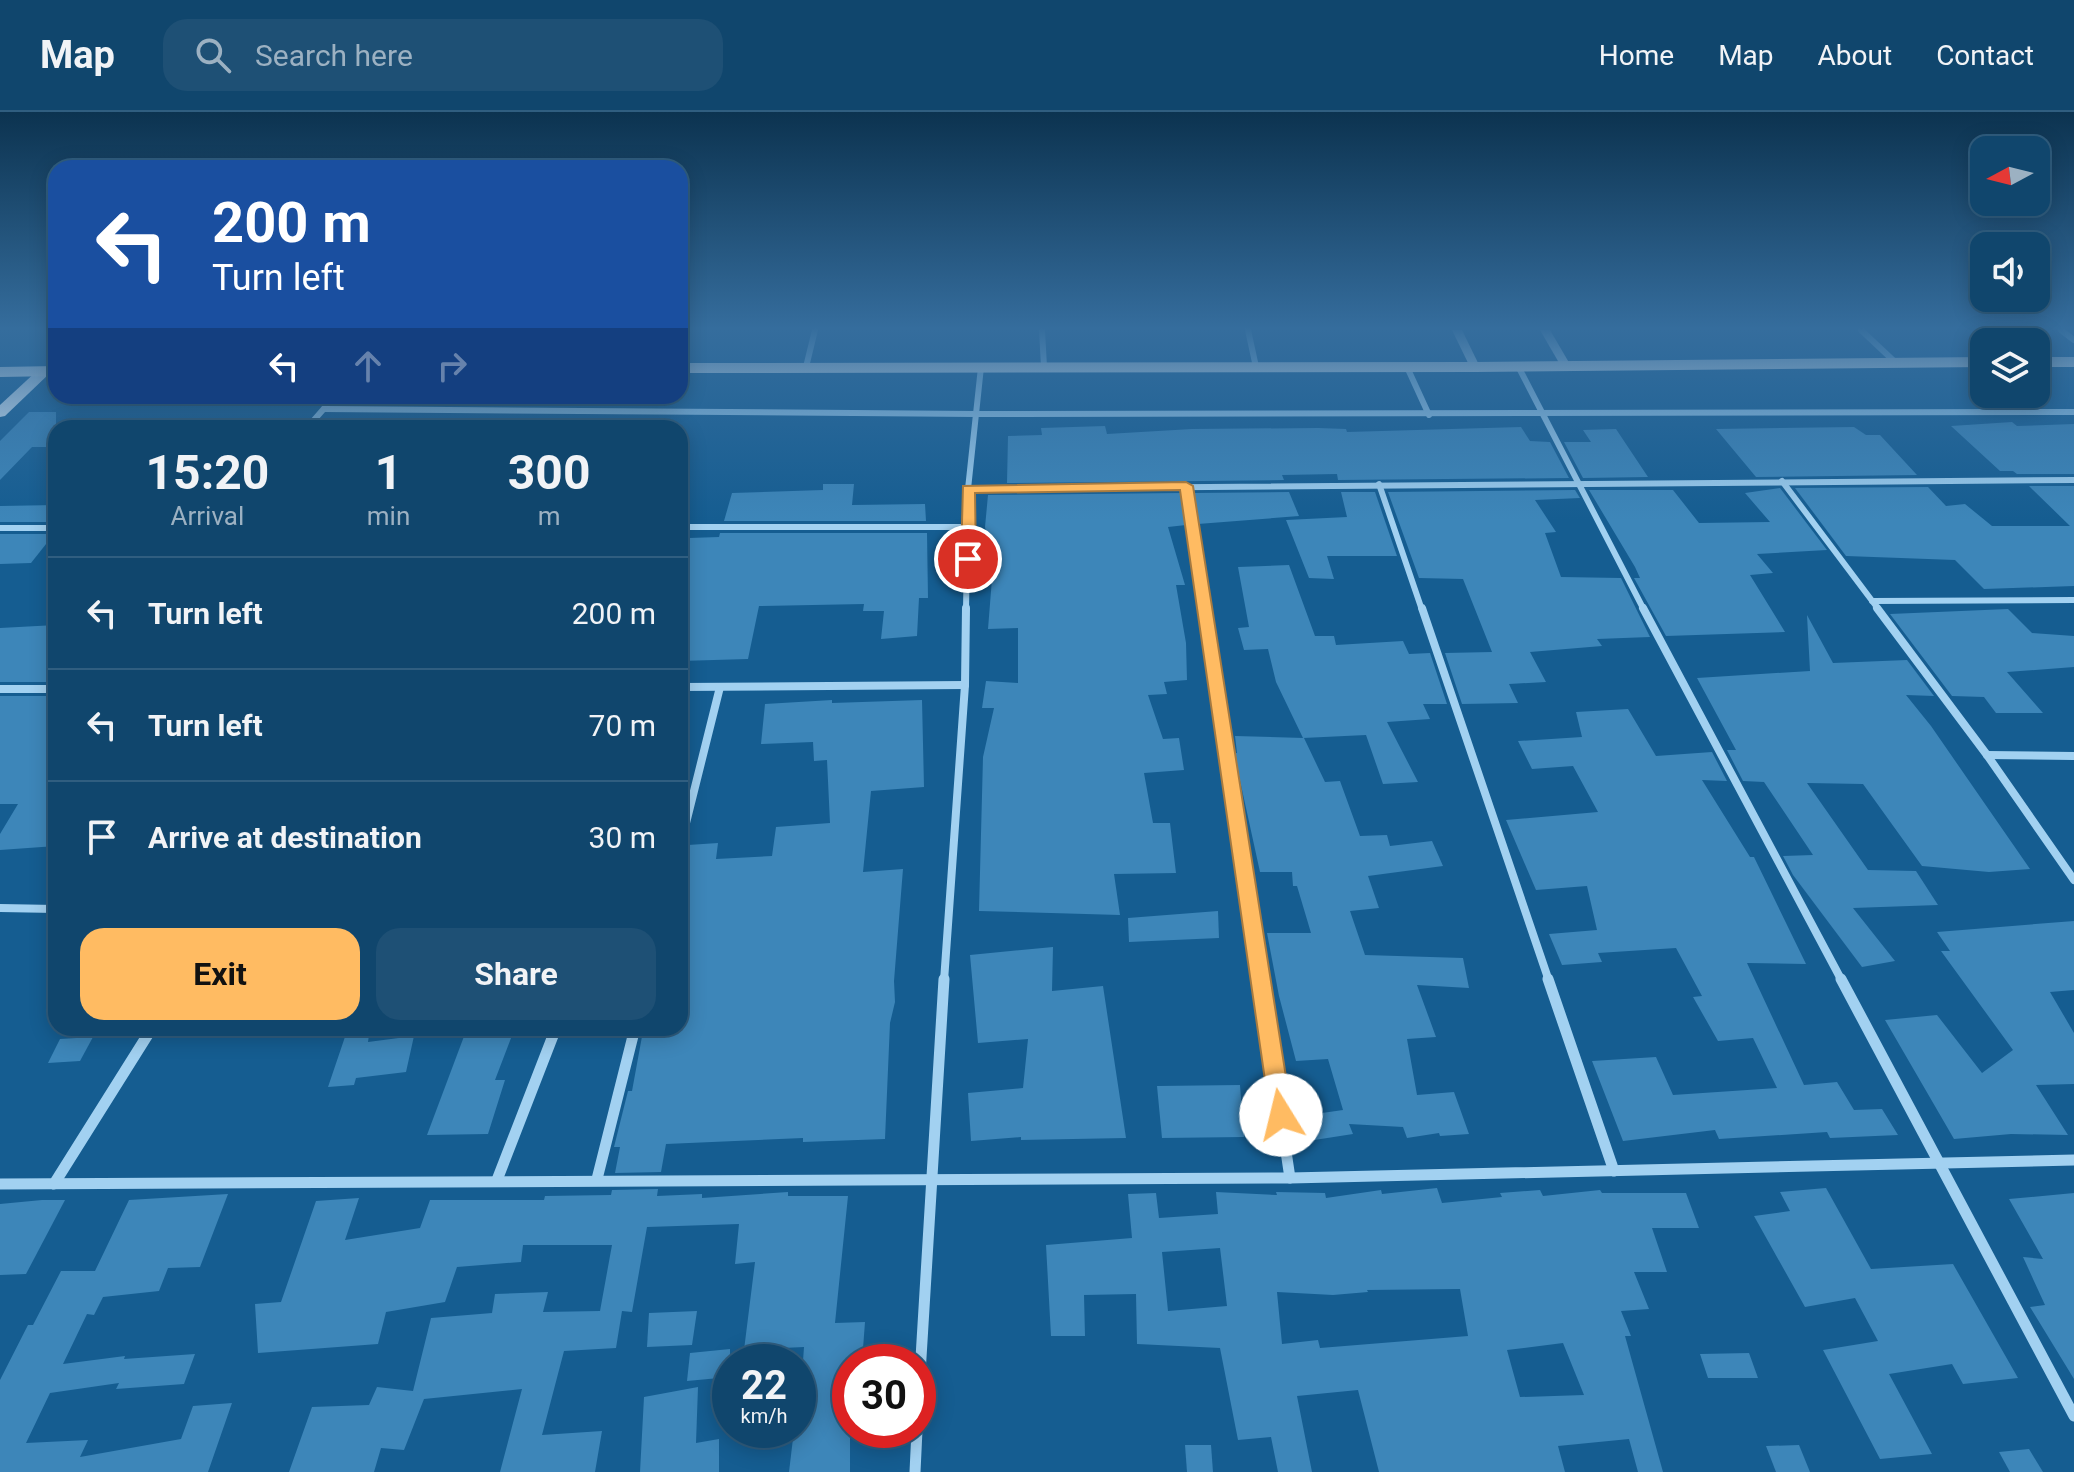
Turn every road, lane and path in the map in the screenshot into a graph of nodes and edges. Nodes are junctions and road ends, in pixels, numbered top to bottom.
1 (24, 393) edge
2 (978, 393) edge
3 (1419, 393) edge
4 (1531, 393) edge
5 (328, 404) edge
6 (324, 409) junction
7 (2074, 412) edge
8 (0, 413) edge
9 (976, 414) junction
10 (1429, 415) junction
11 (1542, 415) junction
12 (314, 420) edge
13 (2074, 480) edge
14 (1575, 481) junction
15 (1782, 481) junction
16 (1379, 484) junction
17 (1186, 486) junction
18 (968, 489) junction
19 (688, 527) edge
20 (969, 527) junction
21 (0, 528) edge
22 (48, 528) edge
23 (2074, 600) edge
24 (1872, 601) junction
25 (965, 685) junction
26 (688, 687) edge
27 (720, 687) junction
28 (0, 689) edge
29 (48, 689) edge
30 (1987, 755) junction
31 (2074, 756) edge
32 (688, 815) edge
33 (2074, 880) edge
34 (0, 908) edge
35 (48, 909) edge
36 (147, 1036) edge
37 (553, 1036) edge
38 (633, 1036) edge
39 (2074, 1160) edge
40 (1939, 1163) junction
41 (1614, 1171) junction
42 (1290, 1178) junction
43 (597, 1179) junction
44 (497, 1180) junction
45 (930, 1182) junction
46 (0, 1184) edge
47 (54, 1184) junction
48 (921, 1344) edge
49 (2074, 1416) edge
50 (916, 1448) edge
51 (915, 1472) edge

1 - 8 main road
2 - 9 street
3 - 10 street
4 - 11 street
5 - 6 street
6 - 9 street
6 - 12 street
7 - 11 street
9 - 10 street
9 - 18 street
10 - 11 street
11 - 14 street
13 - 15 street
14 - 15 street
14 - 16 street
14 - 40 street
15 - 24 street
16 - 17 street
16 - 41 street
17 - 18 street
17 - 42 street
18 - 20 street
19 - 20 street
20 - 25 street
21 - 22 street
23 - 24 street
24 - 30 street
25 - 27 street
25 - 45 street
26 - 27 street
27 - 32 street
28 - 29 street
30 - 31 street
30 - 33 street
34 - 35 street
36 - 47 street
37 - 44 street
38 - 43 street
39 - 40 street
40 - 41 street
40 - 49 street
41 - 42 street
42 - 45 street
43 - 44 street
43 - 45 street
44 - 47 street
45 - 48 street
46 - 47 street
50 - 51 street

